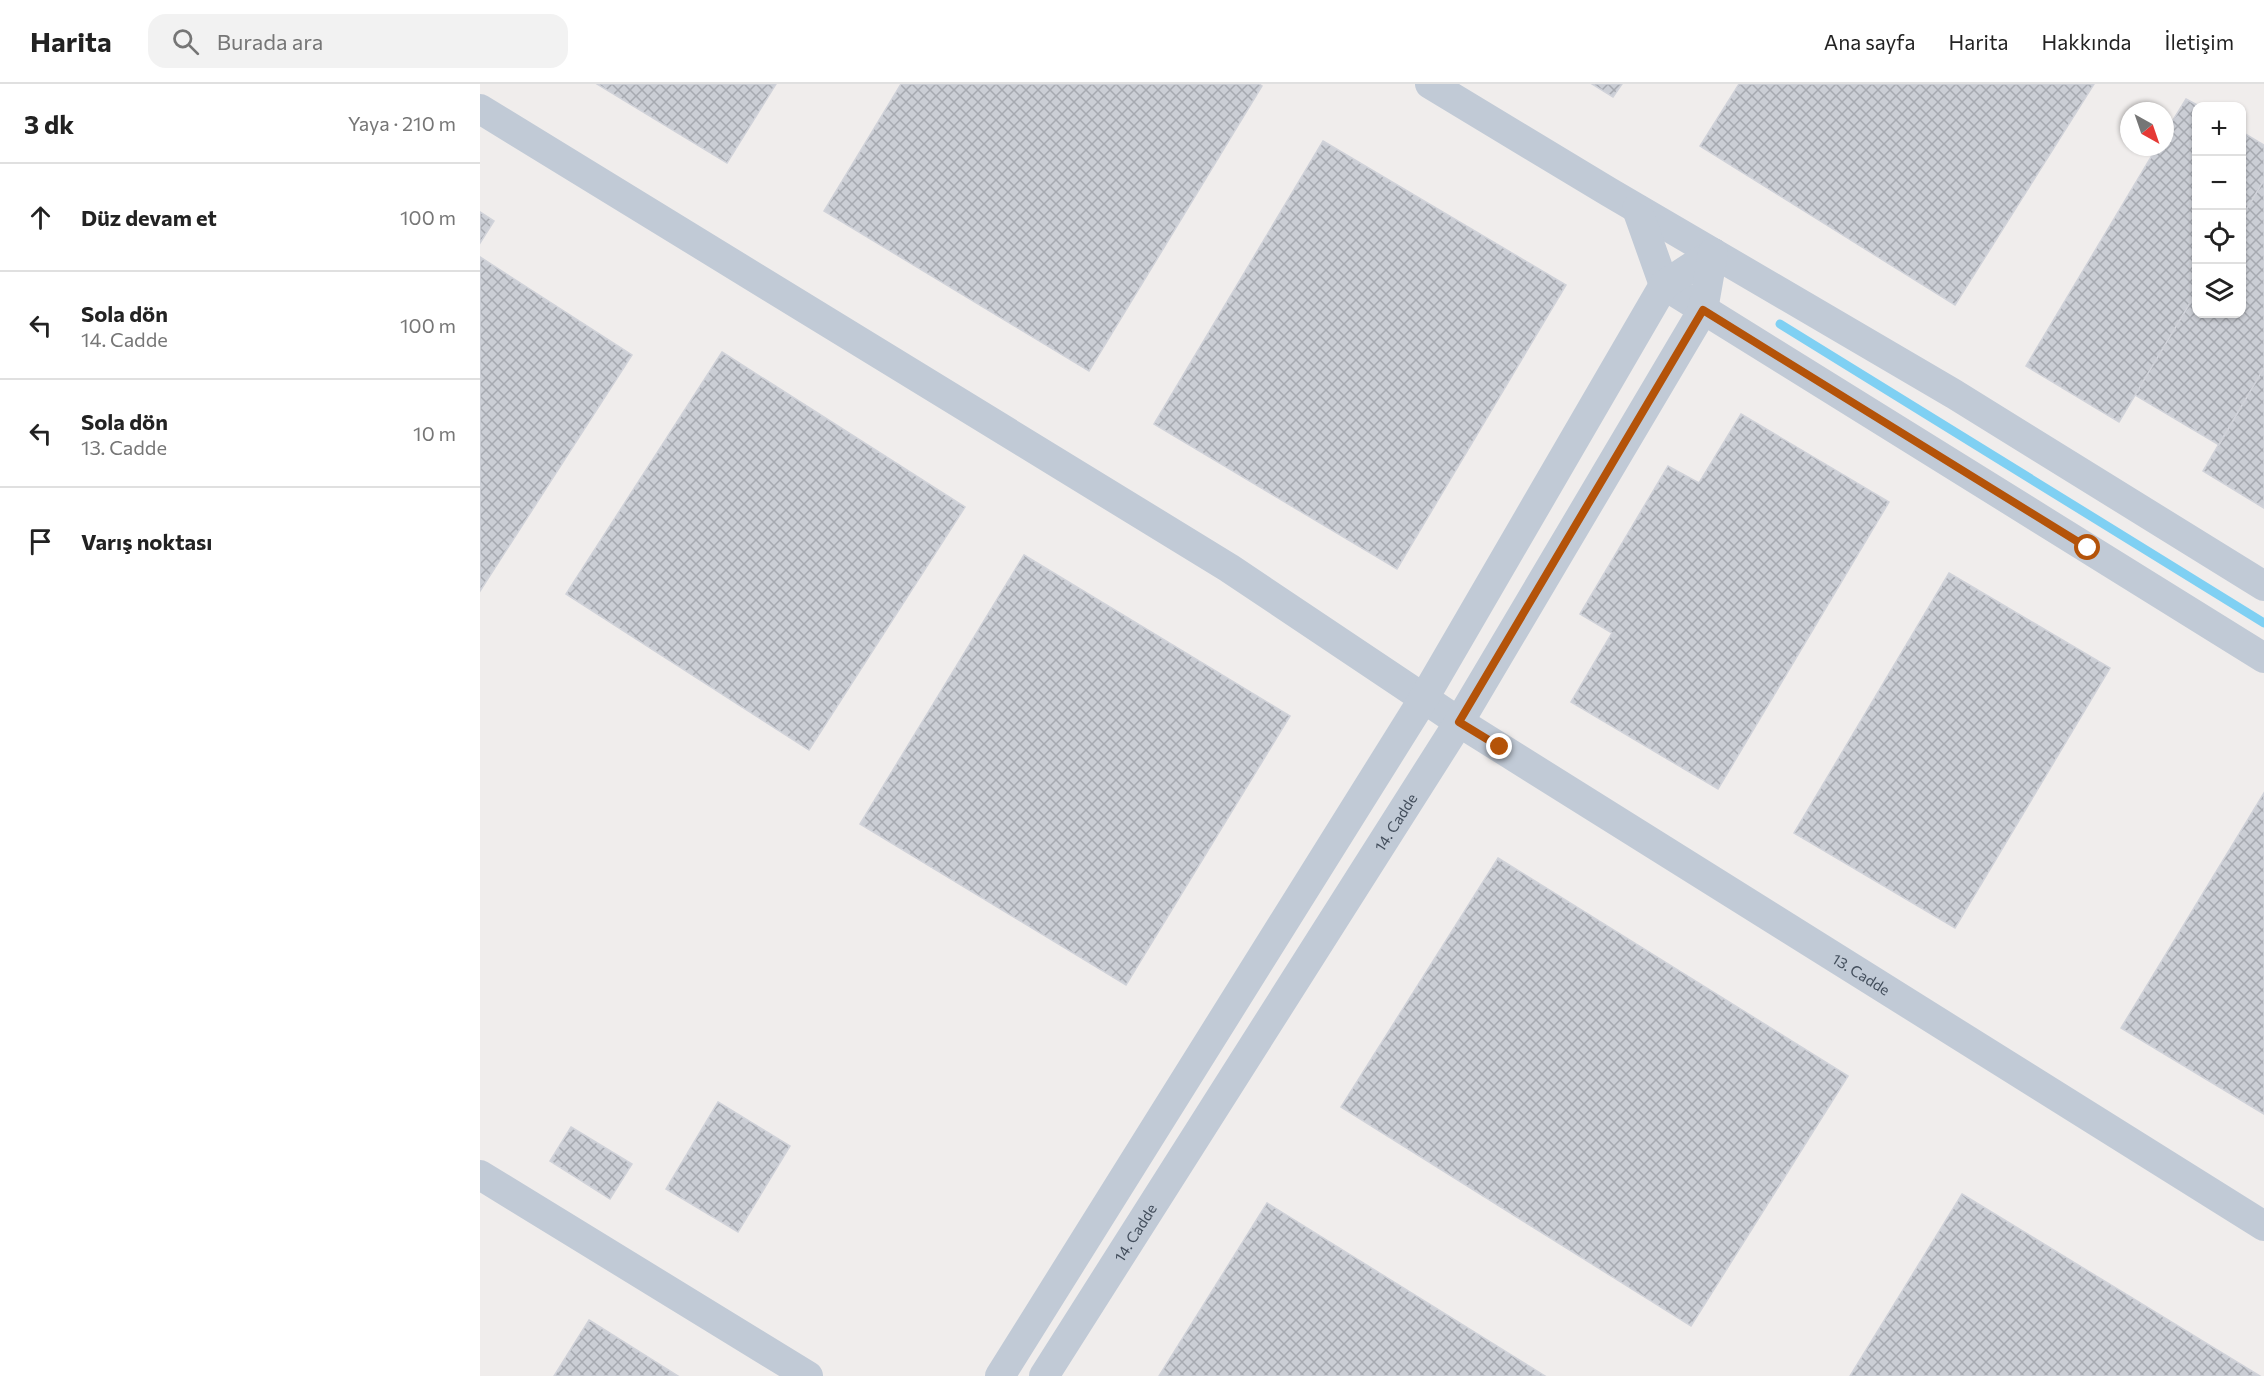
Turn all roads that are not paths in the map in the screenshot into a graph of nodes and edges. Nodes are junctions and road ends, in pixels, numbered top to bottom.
1 (1430, 84) edge
2 (480, 109) edge
3 (1637, 209) junction
4 (1713, 253) junction
5 (1664, 285) junction
6 (1703, 310) junction
7 (2264, 586) edge
8 (2264, 658) edge
9 (1424, 698) junction
10 (1459, 722) junction
11 (480, 1175) edge
12 (2264, 1226) edge
13 (808, 1376) edge
14 (1000, 1376) edge
15 (1044, 1376) edge

1 - 3 lane
2 - 9 lane, 13. Cadde
3 - 4 lane
3 - 5 lane
4 - 5 lane
4 - 6 lane, 14. Cadde
4 - 7 lane
5 - 6 lane
5 - 9 lane
6 - 8 lane
6 - 10 lane, 14. Cadde
9 - 10 lane, 13. Cadde
9 - 14 lane
10 - 12 lane, 13. Cadde
10 - 15 lane, 14. Cadde
11 - 13 lane

